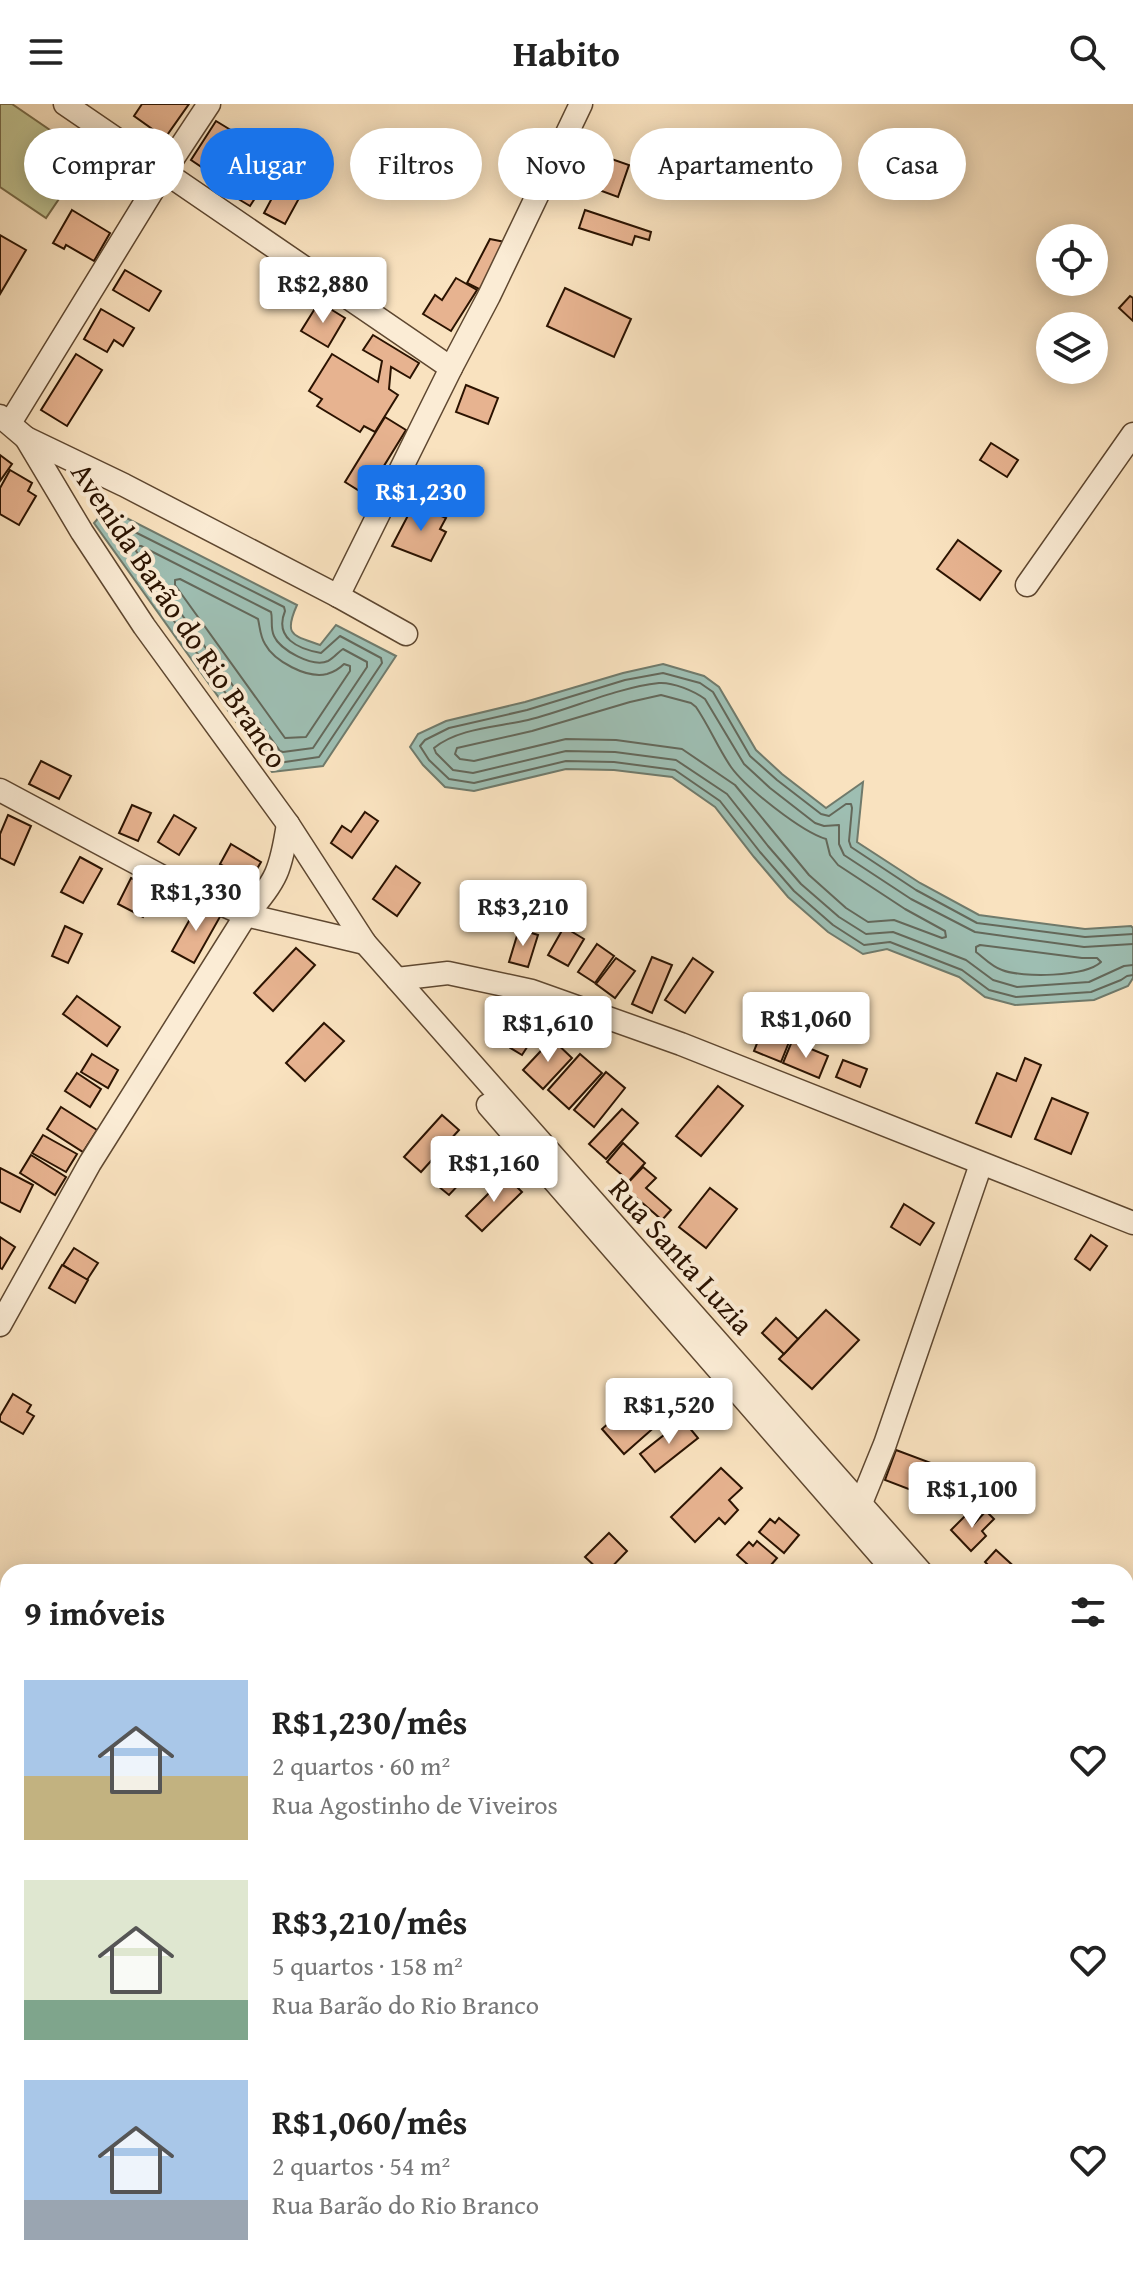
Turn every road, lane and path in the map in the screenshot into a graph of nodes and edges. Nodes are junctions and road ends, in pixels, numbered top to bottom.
1 (65, 104) edge
2 (209, 104) edge
3 (581, 104) edge
4 (100, 128) edge
5 (184, 142) edge
6 (184, 186) edge
7 (147, 200) edge
8 (451, 368) junction
9 (12, 425) edge
10 (1133, 434) edge
11 (1027, 585) dead end
12 (338, 596) junction
13 (406, 634) dead end
14 (0, 790) edge
15 (288, 824) junction
16 (246, 915) junction
17 (354, 941) junction
18 (397, 979) junction
19 (981, 1164) junction
20 (1133, 1223) edge
21 (0, 1325) edge
22 (861, 1503) junction
23 (837, 1506) junction
24 (888, 1564) edge
25 (914, 1564) edge

1 - 4 street
2 - 5 street
3 - 8 street
6 - 8 street
7 - 9 street
8 - 12 street
9 - 12 street, Avenida Barão do Rio Branco
9 - 15 street, Avenida Barão do Rio Branco
10 - 11 street
12 - 13 street, Avenida Barão do Rio Branco
14 - 16 street
15 - 16 street
15 - 17 street, Avenida Barão do Rio Branco
16 - 17 street
16 - 21 street
17 - 18 street, Rua Santa Luzia
17 - 23 street, Rua Santa Luzia
18 - 19 street
18 - 22 street, Rua Santa Luzia
19 - 20 street
19 - 22 street
22 - 23 street
22 - 25 street, Rua Santa Luzia
23 - 24 street, Rua Santa Luzia

